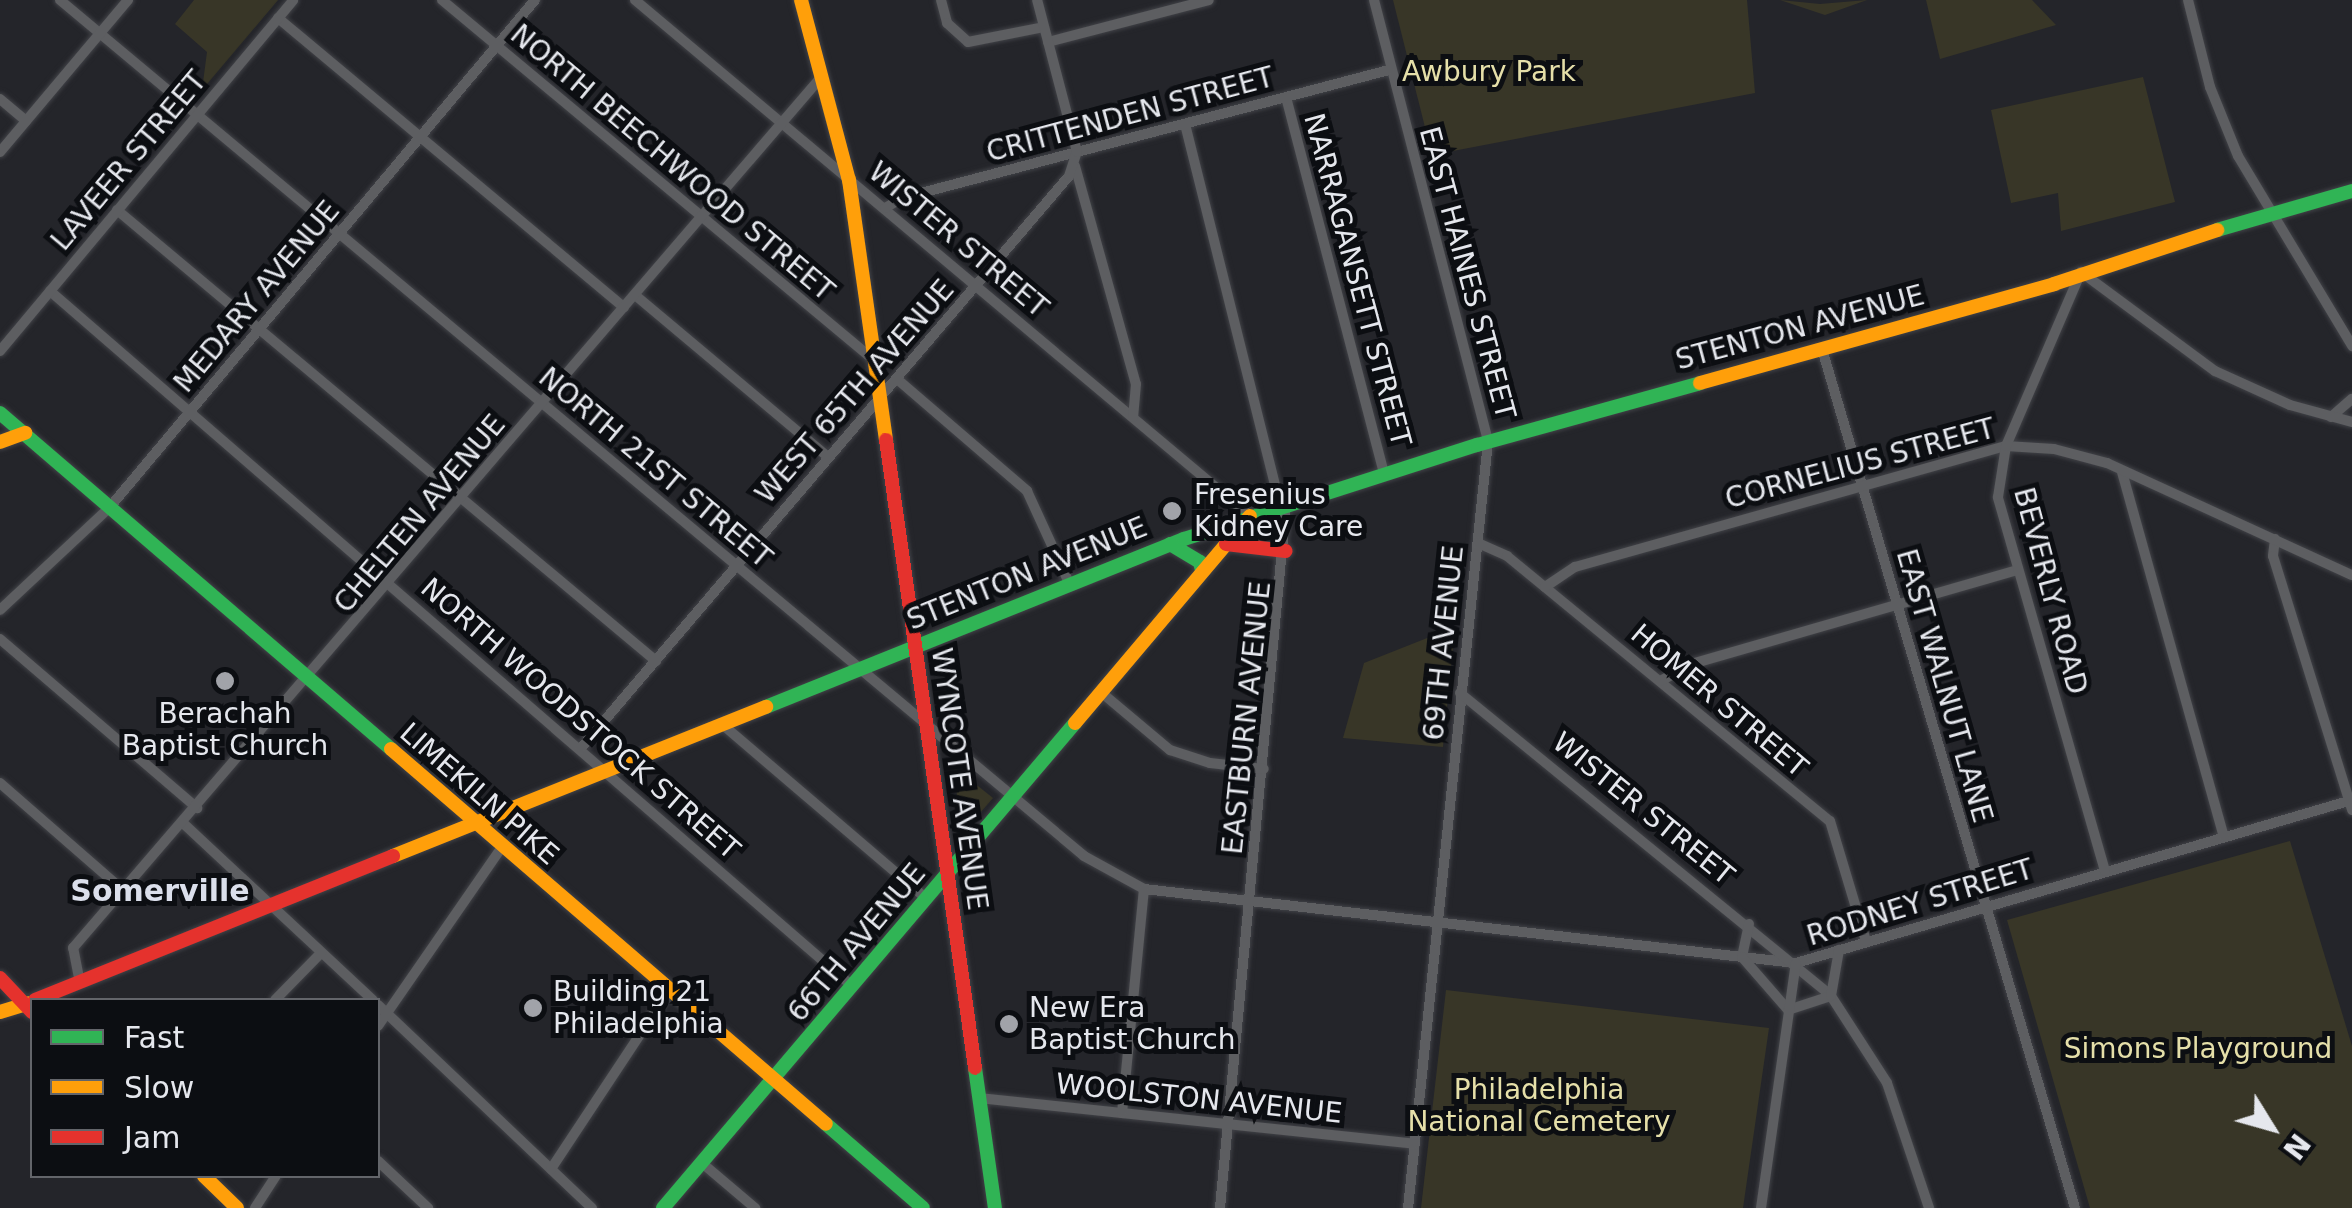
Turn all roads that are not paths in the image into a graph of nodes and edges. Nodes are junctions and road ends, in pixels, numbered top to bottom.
1 (60, 0) edge
2 (128, 0) edge
3 (293, 0) edge
4 (442, 0) edge
5 (535, 0) edge
6 (635, 0) edge
7 (801, 0) edge
8 (941, 0) edge
9 (1038, 0) edge
10 (1209, 0) edge
11 (1374, 0) edge
12 (2188, 0) edge
13 (278, 18) junction
14 (1044, 26) junction
15 (100, 33) junction
16 (1048, 42) junction
17 (496, 46) junction
18 (1389, 70) junction
19 (822, 77) junction
20 (1286, 98) junction
21 (0, 99) edge
22 (197, 114) junction
23 (26, 121) junction
24 (782, 122) junction
25 (1185, 124) junction
26 (419, 137) junction
27 (0, 152) edge
28 (1077, 152) junction
29 (1075, 166) junction
30 (850, 180) junction
31 (2352, 191) edge
32 (884, 208) junction
33 (117, 210) junction
34 (2272, 214) junction
35 (702, 216) junction
36 (340, 233) junction
37 (2081, 272) junction
38 (977, 286) junction
39 (50, 291) junction
40 (635, 295) junction
41 (624, 308) junction
42 (258, 330) junction
43 (2352, 346) edge
44 (1822, 349) junction
45 (0, 351) edge
46 (874, 360) junction
47 (897, 379) junction
48 (879, 396) junction
49 (2352, 399) edge
50 (544, 404) junction
51 (191, 412) junction
52 (0, 413) edge
53 (1133, 417) junction
54 (2331, 418) junction
55 (2352, 422) edge
56 (25, 433) junction
57 (0, 442) edge
58 (1488, 442) junction
59 (2006, 446) junction
60 (828, 458) junction
61 (2122, 472) junction
62 (1384, 474) junction
63 (1861, 484) junction
64 (462, 500) junction
65 (110, 507) junction
66 (1286, 507) junction
67 (1250, 516) junction
68 (2275, 539) junction
69 (1478, 543) junction
70 (1170, 544) junction
71 (1226, 544) junction
72 (1286, 551) junction
73 (736, 565) junction
74 (2018, 570) junction
75 (1202, 572) junction
76 (2352, 575) edge
77 (390, 584) junction
78 (1070, 585) junction
79 (1545, 587) junction
80 (1896, 606) junction
81 (0, 610) edge
82 (0, 639) edge
83 (914, 646) junction
84 (656, 661) junction
85 (859, 669) junction
86 (310, 679) junction
87 (1660, 680) junction
88 (1102, 693) junction
89 (1460, 693) junction
90 (926, 724) junction
91 (723, 725) junction
92 (582, 748) junction
93 (1264, 769) junction
94 (606, 772) junction
95 (0, 783) edge
96 (1014, 796) junction
97 (2350, 804) edge
98 (197, 808) junction
99 (184, 824) junction
100 (474, 824) junction
101 (2224, 837) junction
102 (502, 847) junction
103 (2105, 871) junction
104 (947, 875) junction
105 (1144, 889) junction
106 (124, 890) junction
107 (927, 899) junction
108 (1251, 904) junction
109 (271, 905) junction
110 (1985, 907) junction
111 (1437, 922) junction
112 (1750, 924) junction
113 (1866, 942) junction
114 (1839, 950) junction
115 (320, 953) junction
116 (1742, 957) junction
117 (1796, 963) junction
118 (0, 978) edge
119 (80, 983) junction
120 (852, 986) junction
121 (670, 991) junction
122 (1830, 996) junction
123 (47, 998) edge
124 (277, 998) edge
125 (370, 998) edge
126 (30, 1004) edge
127 (30, 1005) edge
128 (380, 1005) edge
129 (380, 1007) edge
130 (1788, 1010) junction
131 (0, 1012) edge
132 (774, 1080) junction
133 (979, 1098) junction
134 (1122, 1113) junction
135 (1228, 1124) junction
136 (1415, 1144) junction
137 (380, 1162) edge
138 (702, 1163) junction
139 (551, 1169) junction
140 (206, 1178) edge
141 (275, 1178) edge
142 (237, 1208) edge
143 (254, 1208) edge
144 (428, 1208) edge
145 (592, 1208) edge
146 (663, 1208) edge
147 (754, 1208) edge
148 (923, 1208) edge
149 (995, 1208) edge
150 (1220, 1208) edge
151 (1408, 1208) edge
152 (1761, 1208) edge
153 (1930, 1208) edge
154 (2074, 1208) edge

1 - 15 street, NORTH 21ST STREET
2 - 15 street
3 - 13 street, LAVEER STREET
4 - 17 street, NORTH BEECHWOOD STREET
5 - 17 street, MEDARY AVENUE
6 - 24 street, WISTER STREET
7 - 19 street, WYNCOTE AVENUE
8 - 14 street
9 - 14 street
10 - 16 street
11 - 18 street, EAST HAINES STREET
12 - 34 street
13 - 22 street, LAVEER STREET
13 - 26 street
14 - 16 street
15 - 22 street, NORTH 21ST STREET
15 - 23 street
16 - 28 street
17 - 26 street, MEDARY AVENUE
17 - 35 street, NORTH BEECHWOOD STREET
18 - 20 street, CRITTENDEN STREET
18 - 58 street, EAST HAINES STREET
19 - 24 street, CHELTEN AVENUE
19 - 30 street, WYNCOTE AVENUE
20 - 25 street, CRITTENDEN STREET
20 - 62 street, NARRAGANSETT STREET
21 - 23 street
22 - 33 street, LAVEER STREET
22 - 36 street, NORTH 21ST STREET
23 - 27 street
24 - 30 street, WISTER STREET
24 - 35 street, CHELTEN AVENUE
25 - 28 street, CRITTENDEN STREET
25 - 66 street, EASTBURN AVENUE
26 - 36 street, MEDARY AVENUE
26 - 41 street
28 - 29 street
28 - 32 street, CRITTENDEN STREET
29 - 38 street, WEST 65TH AVENUE
29 - 53 street
30 - 32 street, WISTER STREET
30 - 46 street, WYNCOTE AVENUE
31 - 34 street, STENTON AVENUE
32 - 38 street, WISTER STREET
33 - 39 street, LAVEER STREET
33 - 42 street
34 - 37 street, STENTON AVENUE
34 - 43 street
35 - 40 street, CHELTEN AVENUE
35 - 46 street, NORTH BEECHWOOD STREET
36 - 42 street, MEDARY AVENUE
36 - 50 street, NORTH 21ST STREET
37 - 44 street, STENTON AVENUE
37 - 54 street
37 - 59 street, BEVERLY ROAD
38 - 47 street, WEST 65TH AVENUE
38 - 53 street, WISTER STREET
39 - 45 street, LAVEER STREET
39 - 51 street, NORTH WOODSTOCK STREET
40 - 41 street, CHELTEN AVENUE
40 - 60 street
41 - 50 street, CHELTEN AVENUE
42 - 51 street, MEDARY AVENUE
42 - 64 street
44 - 58 street, STENTON AVENUE
44 - 63 street, EAST WALNUT LANE
46 - 48 street, WYNCOTE AVENUE
47 - 48 street, WEST 65TH AVENUE
47 - 78 street
48 - 60 street, WEST 65TH AVENUE
48 - 83 street, WYNCOTE AVENUE
49 - 54 street
50 - 64 street, CHELTEN AVENUE
50 - 73 street, NORTH 21ST STREET
51 - 65 street, MEDARY AVENUE
51 - 77 street, NORTH WOODSTOCK STREET
52 - 56 street, LIMEKILN PIKE
53 - 67 street, WISTER STREET
54 - 55 street
56 - 57 street
56 - 65 street, LIMEKILN PIKE
58 - 62 street, STENTON AVENUE
58 - 69 street, 69TH AVENUE
59 - 61 street, CORNELIUS STREET
59 - 63 street, CORNELIUS STREET
59 - 74 street, BEVERLY ROAD
60 - 73 street, WEST 65TH AVENUE
61 - 68 street, CORNELIUS STREET
61 - 101 street
62 - 66 street, STENTON AVENUE
63 - 79 street, CORNELIUS STREET
63 - 80 street, EAST WALNUT LANE
64 - 77 street, CHELTEN AVENUE
64 - 84 street
65 - 81 street, MEDARY AVENUE
65 - 86 street, LIMEKILN PIKE
66 - 67 street, STENTON AVENUE
66 - 72 street, EASTBURN AVENUE
67 - 70 street, STENTON AVENUE
67 - 71 street, 66TH AVENUE
68 - 76 street, CORNELIUS STREET
68 - 97 street
69 - 79 street, HOMER STREET
69 - 89 street, 69TH AVENUE
70 - 75 street
70 - 78 street, STENTON AVENUE
71 - 72 street
71 - 75 street, 66TH AVENUE
72 - 93 street, EASTBURN AVENUE
73 - 84 street, WEST 65TH AVENUE
73 - 85 street, NORTH 21ST STREET
74 - 80 street
74 - 103 street, BEVERLY ROAD
75 - 88 street, 66TH AVENUE
77 - 86 street, CHELTEN AVENUE
77 - 92 street, NORTH WOODSTOCK STREET
78 - 83 street, STENTON AVENUE
79 - 87 street, HOMER STREET
80 - 87 street
80 - 110 street, EAST WALNUT LANE
82 - 98 street
83 - 85 street, STENTON AVENUE
83 - 90 street, WYNCOTE AVENUE
84 - 92 street, WEST 65TH AVENUE
85 - 90 street, NORTH 21ST STREET
85 - 91 street, STENTON AVENUE
86 - 98 street, CHELTEN AVENUE
86 - 100 street, LIMEKILN PIKE
87 - 113 street, HOMER STREET
88 - 93 street
88 - 96 street, 66TH AVENUE
89 - 111 street, 69TH AVENUE
89 - 112 street, WISTER STREET
90 - 96 street, NORTH 21ST STREET
90 - 104 street, WYNCOTE AVENUE
91 - 94 street, STENTON AVENUE
91 - 107 street
92 - 94 street, NORTH WOODSTOCK STREET
93 - 108 street, EASTBURN AVENUE
94 - 100 street, STENTON AVENUE
94 - 120 street, NORTH WOODSTOCK STREET
95 - 106 street
96 - 104 street, 66TH AVENUE
96 - 105 street, NORTH 21ST STREET
97 - 101 street, RODNEY STREET
98 - 99 street, CHELTEN AVENUE
99 - 106 street, CHELTEN AVENUE
99 - 109 street
100 - 102 street, LIMEKILN PIKE
100 - 109 street, STENTON AVENUE
101 - 103 street, RODNEY STREET
102 - 121 street, LIMEKILN PIKE
102 - 128 street
103 - 110 street, RODNEY STREET
104 - 107 street, 66TH AVENUE
104 - 133 street, WYNCOTE AVENUE
105 - 108 street, NORTH 21ST STREET
105 - 134 street
106 - 119 street, CHELTEN AVENUE
107 - 120 street, 66TH AVENUE
108 - 111 street, RODNEY STREET
108 - 135 street, EASTBURN AVENUE
109 - 115 street
109 - 119 street, STENTON AVENUE
110 - 113 street, RODNEY STREET
110 - 154 street, EAST WALNUT LANE
111 - 116 street, RODNEY STREET
111 - 136 street
112 - 116 street
112 - 117 street, WISTER STREET
113 - 114 street, RODNEY STREET
114 - 117 street, RODNEY STREET
114 - 122 street
115 - 124 street
115 - 125 street
116 - 117 street, RODNEY STREET
116 - 130 street
117 - 122 street, WISTER STREET
117 - 130 street
118 - 126 street
119 - 123 street, STENTON AVENUE
120 - 132 street, 66TH AVENUE
121 - 132 street, LIMEKILN PIKE
121 - 139 street
122 - 130 street
122 - 153 street, WISTER STREET
127 - 131 street, STENTON AVENUE
129 - 139 street
130 - 152 street
132 - 138 street, 66TH AVENUE
132 - 148 street, LIMEKILN PIKE
133 - 134 street, WOOLSTON AVENUE
133 - 149 street, WYNCOTE AVENUE
134 - 135 street, WOOLSTON AVENUE
135 - 136 street, WOOLSTON AVENUE
135 - 150 street, EASTBURN AVENUE
136 - 151 street
137 - 144 street
138 - 146 street, 66TH AVENUE
138 - 147 street
139 - 145 street
140 - 142 street
141 - 143 street

